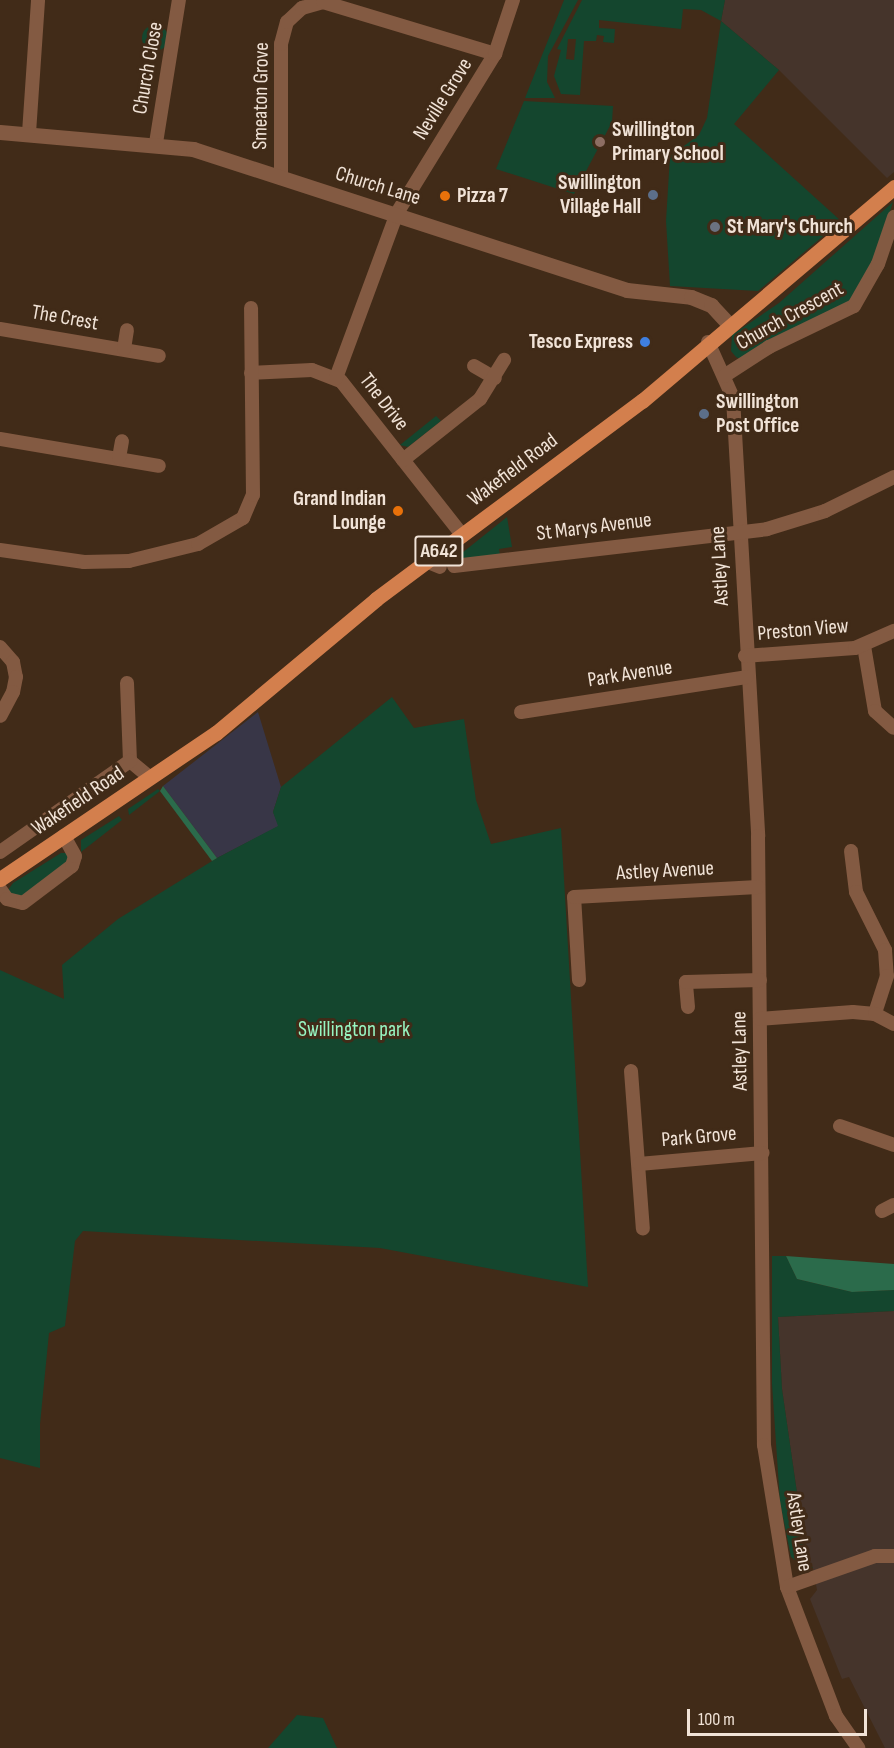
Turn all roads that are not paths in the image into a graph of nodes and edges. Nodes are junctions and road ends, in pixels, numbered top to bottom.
1 (38, 0) edge
2 (179, 0) edge
3 (513, 0) edge
4 (495, 54) junction
5 (0, 132) edge
6 (29, 133) junction
7 (156, 143) junction
8 (281, 178) junction
9 (894, 188) edge
10 (397, 213) junction
11 (894, 217) edge
12 (251, 308) dead end
13 (729, 324) junction
14 (0, 329) edge
15 (127, 330) dead end
16 (708, 342) junction
17 (124, 350) junction
18 (159, 356) dead end
19 (504, 360) dead end
20 (474, 366) dead end
21 (252, 373) junction
22 (724, 376) junction
23 (336, 378) junction
24 (495, 378) junction
25 (0, 439) edge
26 (122, 441) dead end
27 (119, 458) junction
28 (403, 460) junction
29 (159, 465) dead end
30 (894, 477) edge
31 (740, 530) junction
32 (462, 535) junction
33 (0, 550) edge
34 (454, 566) dead end
35 (894, 632) edge
36 (864, 646) junction
37 (0, 647) edge
38 (745, 656) junction
39 (746, 677) junction
40 (127, 683) dead end
41 (521, 712) dead end
42 (0, 716) edge
43 (894, 729) edge
44 (130, 761) junction
45 (150, 778) junction
46 (64, 836) junction
47 (850, 851) dead end
48 (0, 852) edge
49 (0, 879) edge
50 (759, 887) junction
51 (0, 888) edge
52 (887, 935) edge
53 (579, 980) dead end
54 (760, 980) junction
55 (688, 1007) dead end
56 (875, 1014) junction
57 (760, 1019) junction
58 (894, 1024) edge
59 (631, 1071) dead end
60 (840, 1126) dead end
61 (894, 1144) edge
62 (763, 1153) junction
63 (639, 1164) junction
64 (643, 1229) dead end
65 (894, 1556) edge
66 (787, 1587) junction
67 (858, 1748) edge

1 - 6 street
2 - 7 street, Church Close
3 - 4 street, Neville Grove
4 - 8 street, Smeaton Grove
4 - 10 street, Neville Grove
5 - 6 street, Church Lane
6 - 7 street, Church Lane
7 - 8 street, Church Lane
8 - 10 street, Church Lane
9 - 13 main road, Wakefield Road / A642
10 - 13 street, Church Lane
10 - 23 street, The Drive
11 - 22 street, Church Crescent
12 - 21 street
13 - 16 main road, Wakefield Road / A642
14 - 17 street, The Crest
15 - 17 street, The Crest
16 - 22 street, Astley Lane
16 - 32 main road, Wakefield Road / A642
17 - 18 street, The Crest
19 - 24 street
20 - 24 street
21 - 23 street
21 - 33 street
22 - 31 street, Astley Lane
23 - 28 street, The Drive
24 - 28 street
25 - 27 street
26 - 27 street
27 - 29 street
28 - 32 street, The Drive
30 - 31 street, St Marys Avenue
31 - 34 street, St Marys Avenue
31 - 38 street, Astley Lane
32 - 45 main road, Wakefield Road / A642
35 - 36 street, Preston View
36 - 38 street, Preston View
36 - 43 street, Preston View
37 - 42 street
38 - 39 street, Astley Lane
39 - 41 street, Park Avenue
39 - 50 street, Astley Lane
40 - 44 street, Wakefield Road
44 - 45 street, Wakefield Road
44 - 48 street, Wakefield Road
45 - 46 main road, Wakefield Road / A642
46 - 49 main road, Wakefield Road / A642
46 - 51 street
47 - 52 street
50 - 53 street, Astley Avenue
50 - 54 street, Astley Lane
52 - 56 street
54 - 55 street
54 - 57 street, Astley Lane
56 - 57 street
56 - 58 street
57 - 62 street, Astley Lane
59 - 63 street, Park Grove
60 - 61 street
62 - 63 street, Park Grove
62 - 66 street, Astley Lane
63 - 64 street, Park Grove
65 - 66 street
66 - 67 street, Astley Lane

